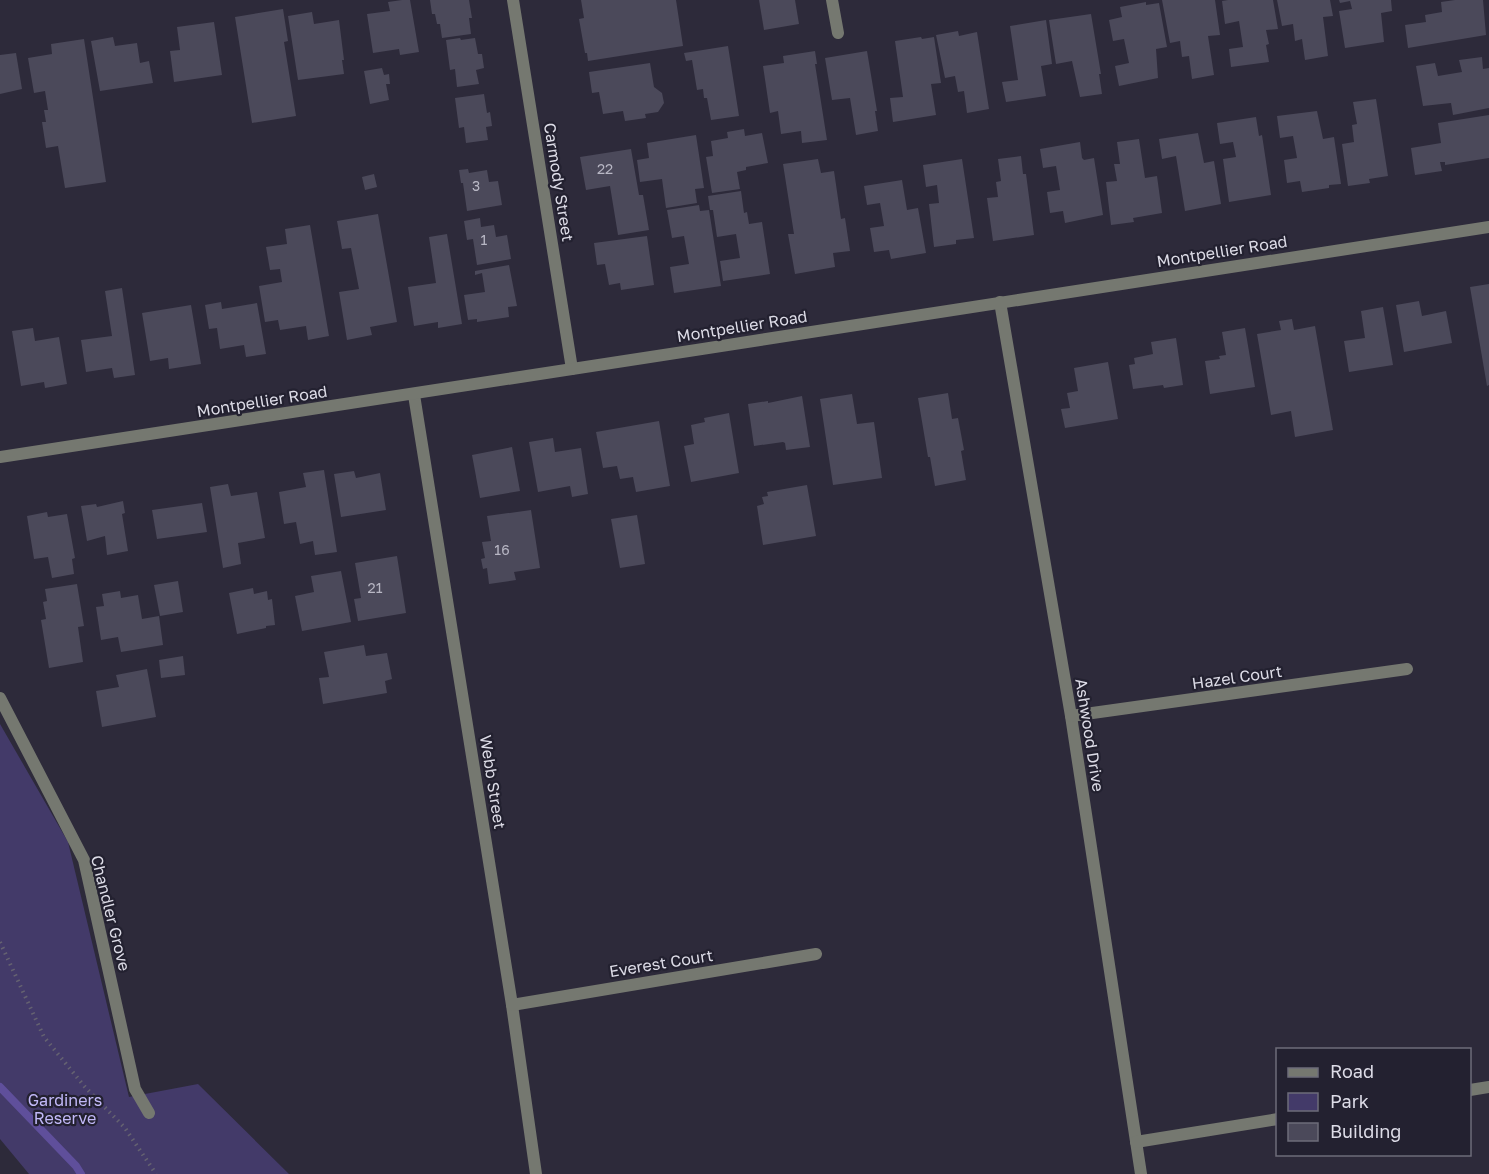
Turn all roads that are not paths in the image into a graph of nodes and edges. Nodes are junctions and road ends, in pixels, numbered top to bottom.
1 (513, 0) edge
2 (832, 0) edge
3 (838, 33) dead end
4 (1489, 227) edge
5 (1000, 302) junction
6 (572, 369) junction
7 (414, 395) junction
8 (0, 457) edge
9 (1407, 669) dead end
10 (0, 698) edge
11 (1071, 716) junction
12 (816, 954) dead end
13 (512, 1005) junction
14 (1489, 1087) edge
15 (1471, 1090) edge
16 (149, 1113) dead end
17 (1276, 1119) edge
18 (1136, 1142) junction
19 (536, 1174) edge
20 (1141, 1174) edge

1 - 6 street, Carmody Street
2 - 3 street
4 - 5 street, Montpellier Road
5 - 6 street, Montpellier Road
5 - 11 street, Ashwood Drive
6 - 7 street, Montpellier Road
7 - 8 street, Montpellier Road
7 - 13 street, Webb Street
9 - 11 street, Hazel Court
10 - 16 street, Chandler Grove
11 - 18 street, Ashwood Drive
12 - 13 street, Everest Court
13 - 19 street, Webb Street
14 - 15 street
17 - 18 street
18 - 20 street, Ashwood Drive

